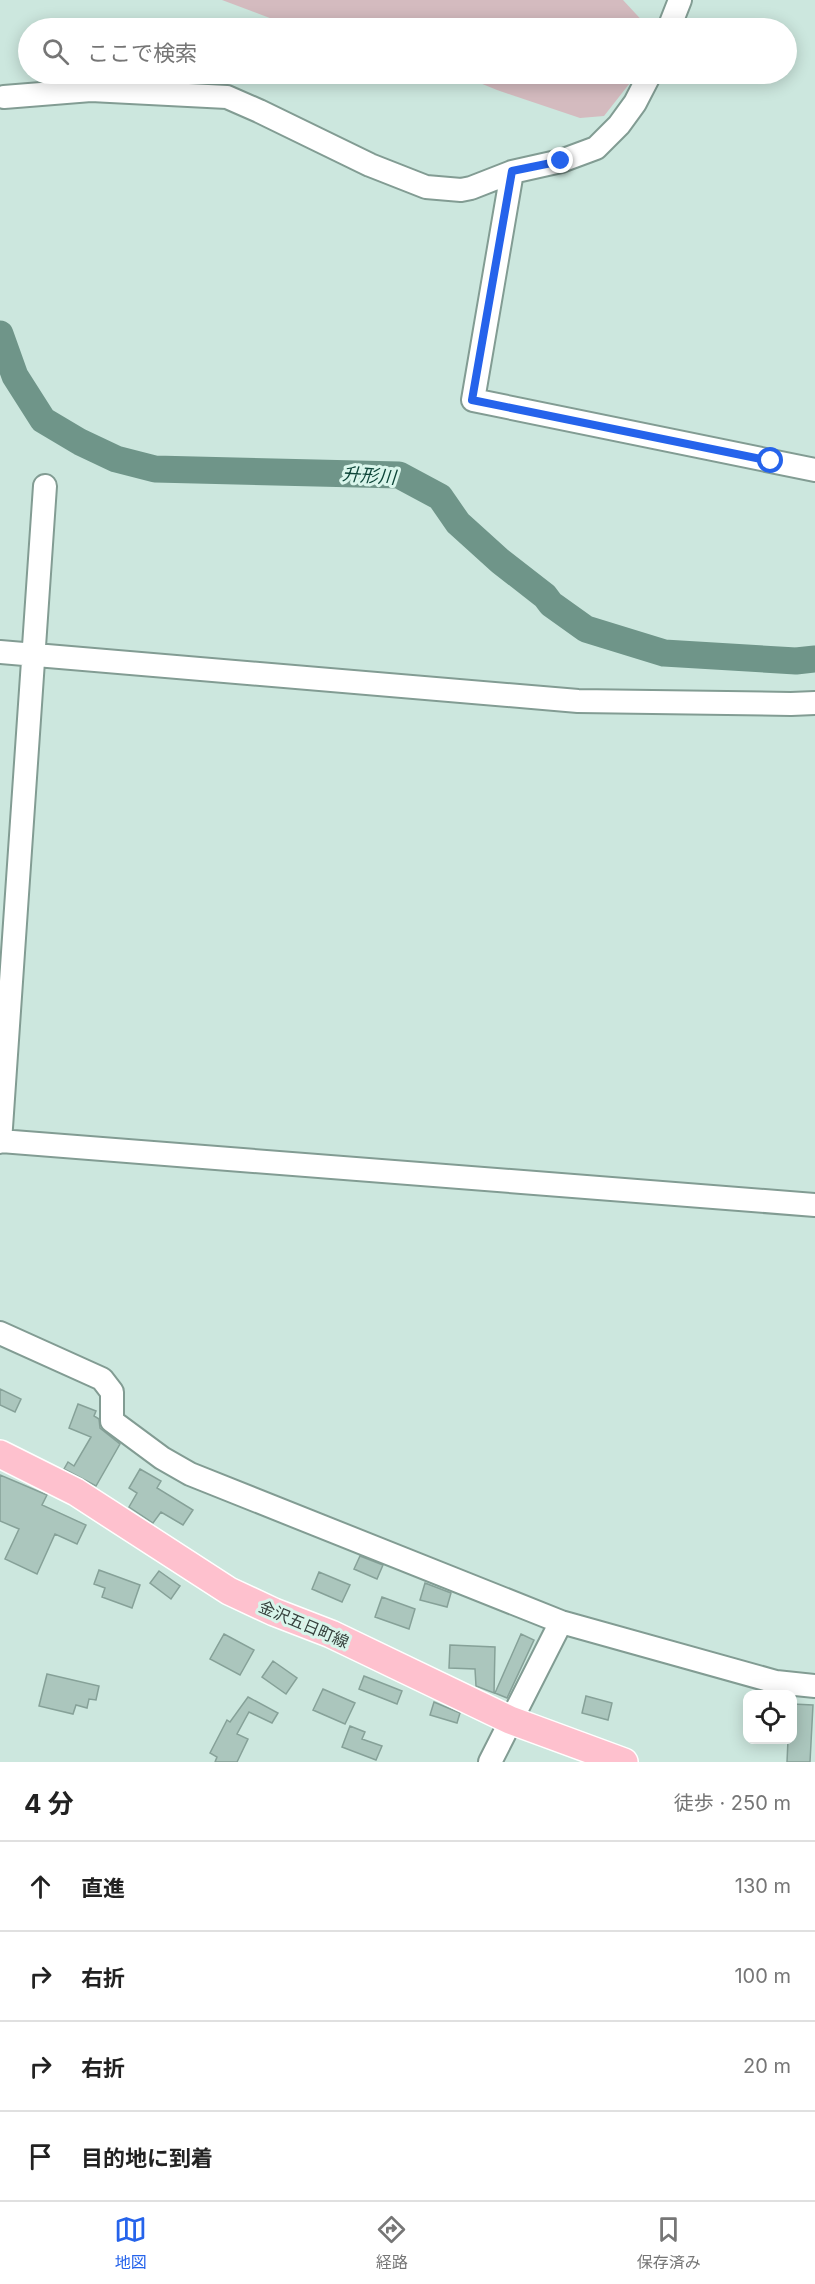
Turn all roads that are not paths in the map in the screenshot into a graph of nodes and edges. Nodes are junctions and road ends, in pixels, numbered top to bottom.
1 (680, 0) edge
2 (673, 18) edge
3 (645, 84) edge
4 (4, 97) dead end
5 (512, 171) junction
6 (815, 470) edge
7 (45, 486) dead end
8 (0, 652) edge
9 (33, 655) junction
10 (815, 703) edge
11 (0, 1142) edge
12 (815, 1205) edge
13 (0, 1333) edge
14 (0, 1454) edge
15 (561, 1622) junction
16 (815, 1686) edge
17 (510, 1720) junction
18 (490, 1762) edge
19 (624, 1762) edge

1 - 2 street
3 - 5 street
4 - 5 street
5 - 6 street
7 - 9 street
8 - 9 street
9 - 10 street
9 - 11 street
11 - 12 street
13 - 15 street
14 - 17 main road, 金沢五日町線
15 - 16 street
15 - 17 street
17 - 18 street
17 - 19 main road, 金沢五日町線

